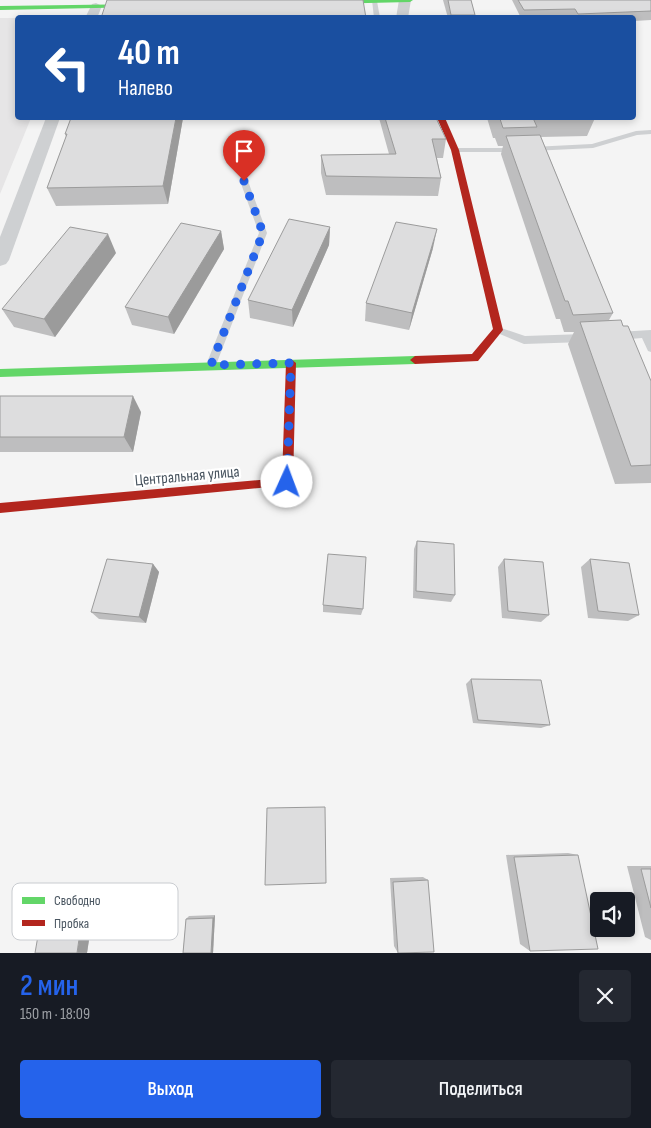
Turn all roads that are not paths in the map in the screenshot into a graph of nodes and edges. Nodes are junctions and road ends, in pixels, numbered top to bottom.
1 (405, 0) edge
2 (410, 0) edge
3 (374, 1) edge
4 (314, 2) edge
5 (155, 5) edge
6 (0, 8) edge
7 (94, 12) edge
8 (376, 15) edge
9 (402, 15) edge
10 (52, 120) edge
11 (441, 120) edge
12 (651, 132) edge
13 (455, 150) junction
14 (244, 181) dead end
15 (0, 260) edge
16 (498, 330) junction
17 (648, 335) edge
18 (651, 348) edge
19 (291, 363) junction
20 (211, 365) junction
21 (0, 373) edge
22 (0, 508) edge

1 - 2 street
1 - 3 street
1 - 9 street
3 - 4 street
3 - 8 lane
5 - 7 street
6 - 7 street
10 - 15 street
11 - 13 street
12 - 13 lane
13 - 16 street
14 - 20 lane
16 - 17 lane
16 - 19 street
17 - 18 lane
19 - 20 street
19 - 22 street, Центральная улица
20 - 21 street

